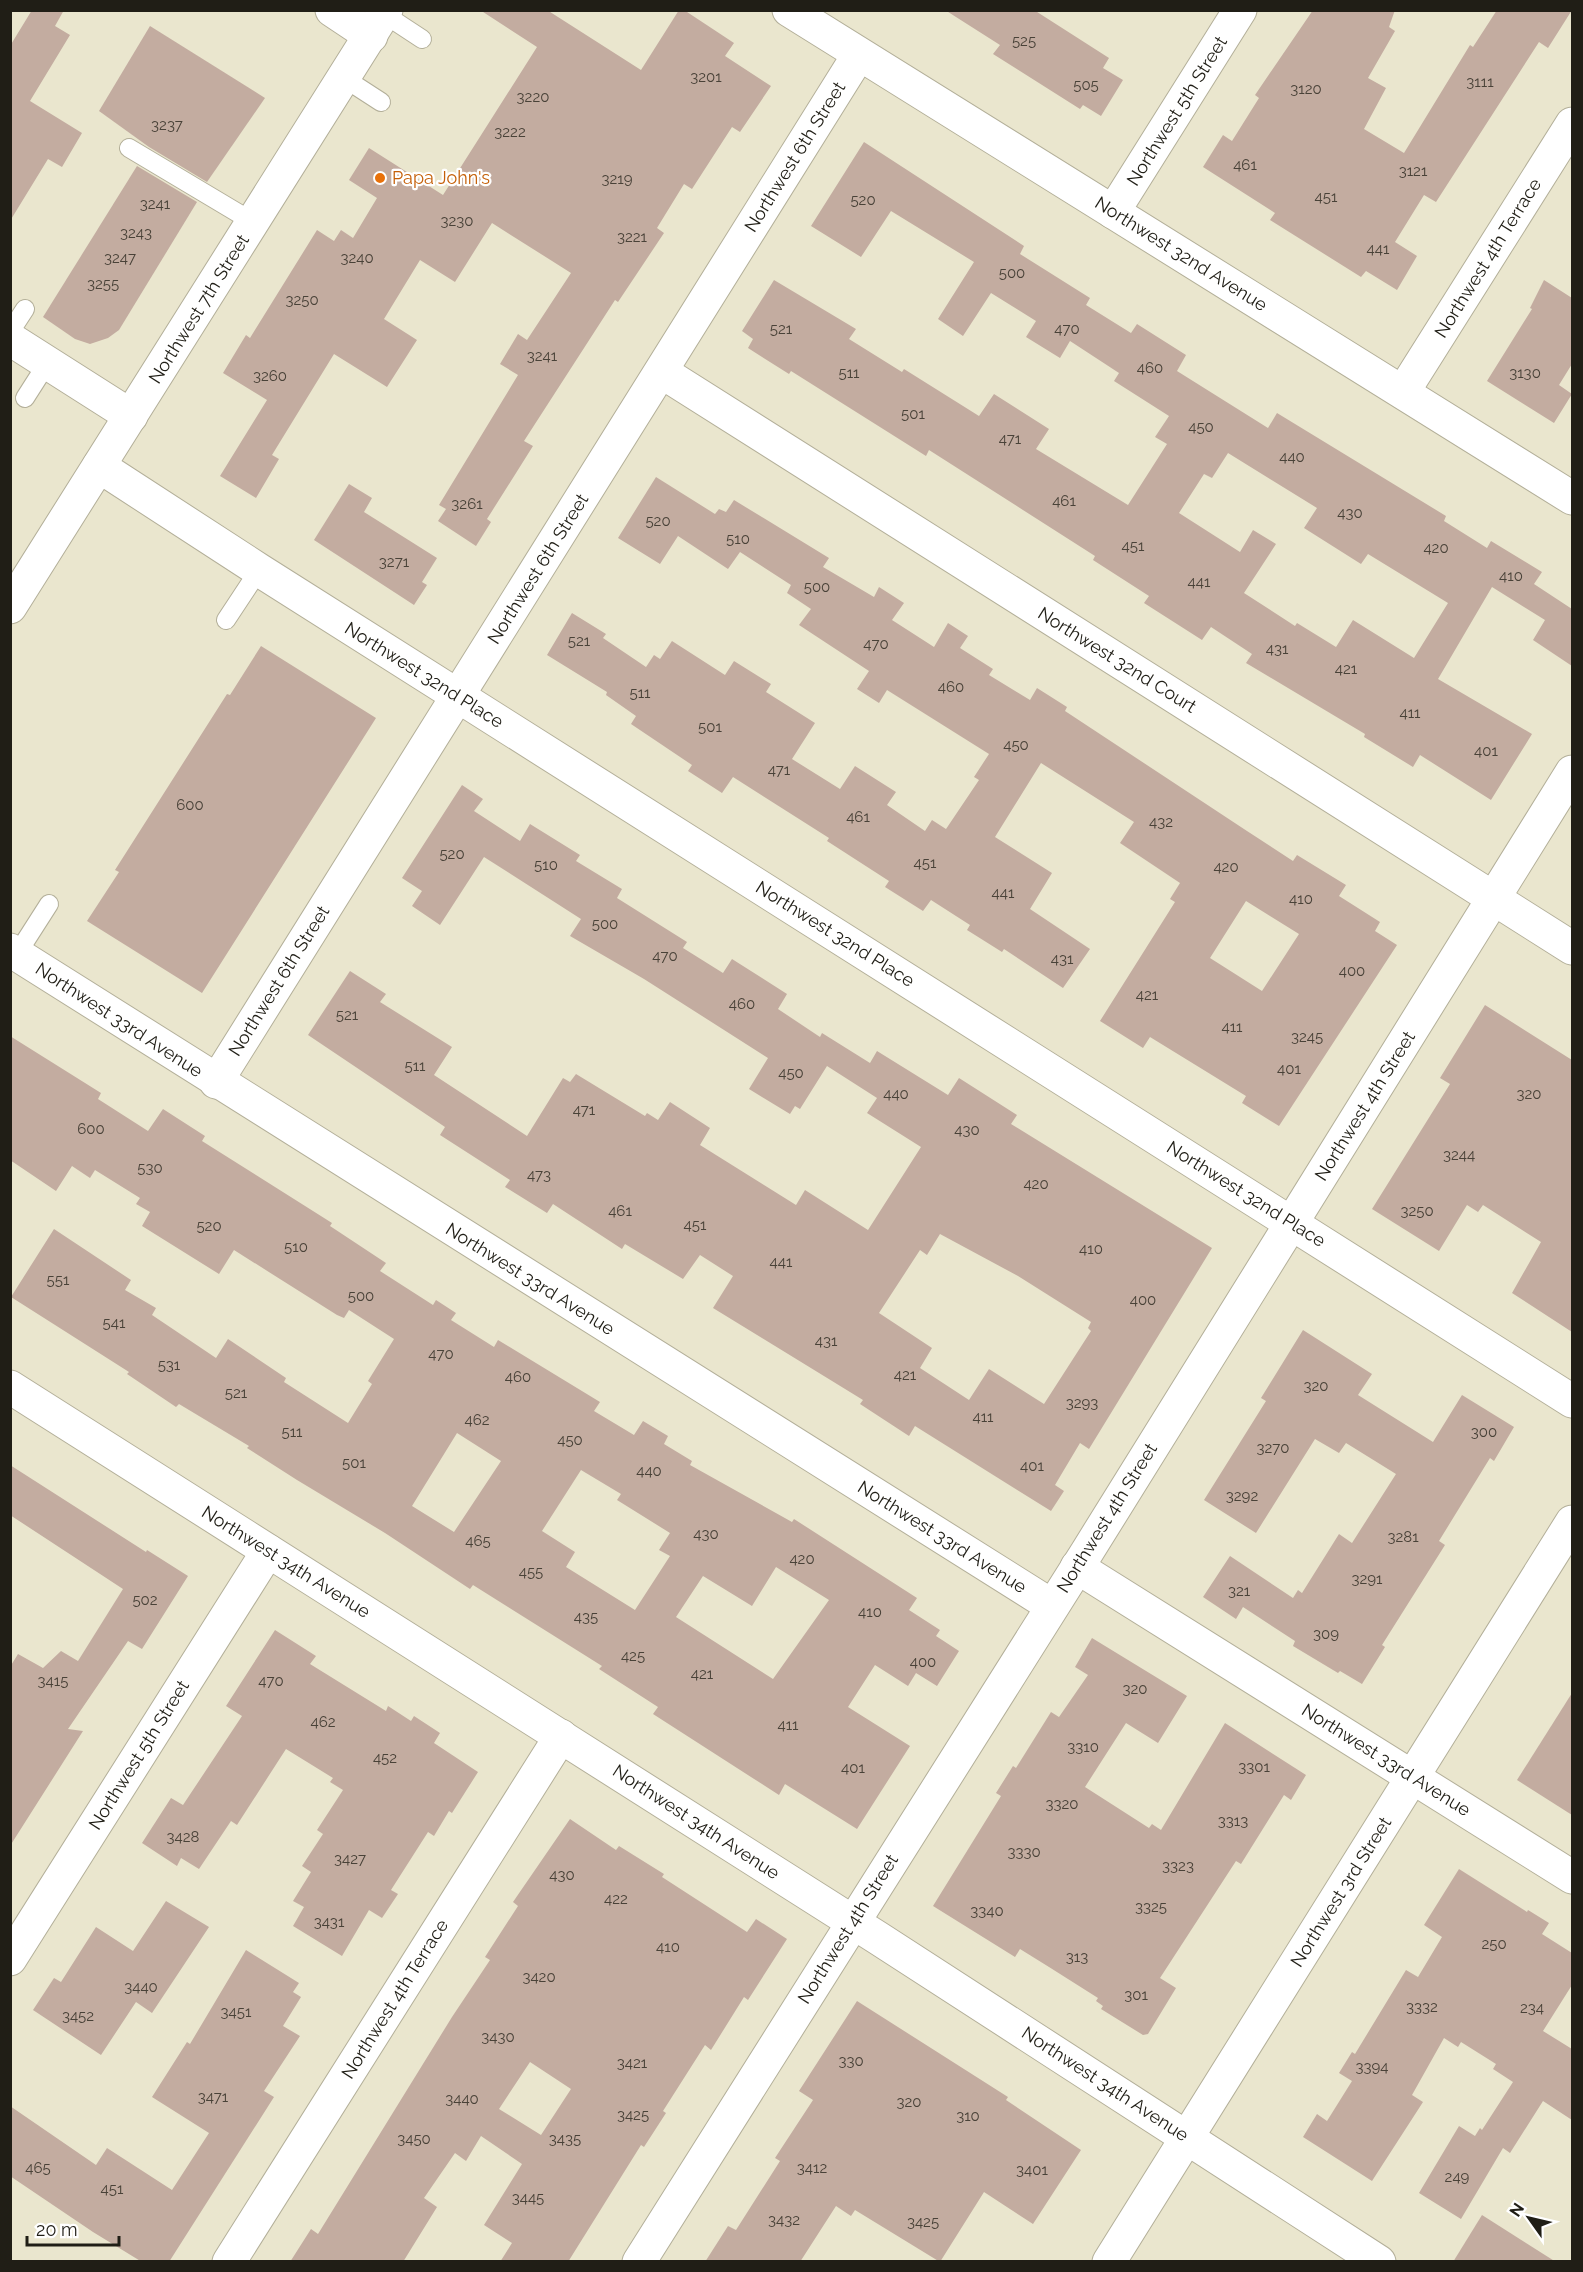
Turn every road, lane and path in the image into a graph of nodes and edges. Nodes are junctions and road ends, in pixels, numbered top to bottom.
1 (332, 10) edge
2 (789, 10) edge
3 (1240, 10) edge
4 (380, 20) edge
5 (823, 20) edge
6 (422, 39) dead end
7 (858, 56) junction
8 (344, 78) junction
9 (381, 102) dead end
10 (1572, 124) edge
11 (129, 148) dead end
12 (1113, 212) junction
13 (253, 222) junction
14 (25, 309) dead end
15 (10, 332) edge
16 (10, 339) edge
17 (48, 362) junction
18 (663, 372) junction
19 (1403, 392) junction
20 (25, 398) dead end
21 (131, 416) junction
22 (99, 466) junction
23 (1572, 498) edge
24 (259, 570) junction
25 (13, 598) edge
26 (226, 620) dead end
27 (458, 696) junction
28 (1572, 772) edge
29 (1494, 898) junction
30 (48, 904) dead end
31 (1572, 948) edge
32 (14, 952) edge
33 (216, 1082) junction
34 (1292, 1222) junction
35 (10, 1387) edge
36 (1572, 1401) edge
37 (1572, 1522) edge
38 (268, 1551) junction
39 (1077, 1567) junction
40 (1052, 1606) junction
41 (561, 1736) junction
42 (1414, 1777) junction
43 (1572, 1878) edge
44 (852, 1922) junction
45 (10, 1959) edge
46 (1188, 2137) junction
47 (229, 2262) edge
48 (639, 2262) edge
49 (1109, 2262) edge
50 (1379, 2262) edge

1 - 4 street
2 - 5 street, Northwest 32nd Avenue
3 - 12 street, Northwest 5th Street
4 - 6 lane
4 - 8 street, Northwest 7th Street
5 - 7 street, Northwest 32nd Avenue
7 - 12 street, Northwest 32nd Avenue
7 - 18 street, Northwest 6th Street
8 - 9 lane
8 - 13 street, Northwest 7th Street
10 - 19 street, Northwest 4th Terrace
11 - 13 lane
12 - 19 street, Northwest 32nd Avenue
13 - 21 street, Northwest 7th Street
14 - 15 lane
16 - 17 street
17 - 20 lane
17 - 21 street
18 - 27 street, Northwest 6th Street
18 - 29 street, Northwest 32nd Court
19 - 23 street, Northwest 32nd Avenue
21 - 22 street, Northwest 7th Street
22 - 24 street, Northwest 32nd Place
22 - 25 street, Northwest 7th Street
24 - 26 lane
24 - 27 street, Northwest 32nd Place
27 - 33 street, Northwest 6th Street
27 - 34 street, Northwest 32nd Place
28 - 29 street, Northwest 4th Street
29 - 31 street, Northwest 32nd Court
29 - 34 street, Northwest 4th Street
30 - 32 lane
32 - 33 street, Northwest 33rd Avenue
33 - 40 street, Northwest 33rd Avenue
34 - 36 street, Northwest 32nd Place
34 - 39 street, Northwest 4th Street
35 - 38 street, Northwest 34th Avenue
37 - 42 street, Northwest 3rd Street
38 - 41 street, Northwest 34th Avenue
38 - 45 street, Northwest 5th Street
39 - 40 street, Northwest 4th Street
39 - 42 street, Northwest 33rd Avenue
40 - 44 street, Northwest 4th Street
41 - 44 street, Northwest 34th Avenue
41 - 47 street, Northwest 4th Terrace
42 - 43 street, Northwest 33rd Avenue
42 - 46 street, Northwest 3rd Street
44 - 46 street, Northwest 34th Avenue
44 - 48 street, Northwest 4th Street
46 - 49 street, Northwest 3rd Street
46 - 50 street, Northwest 34th Avenue

